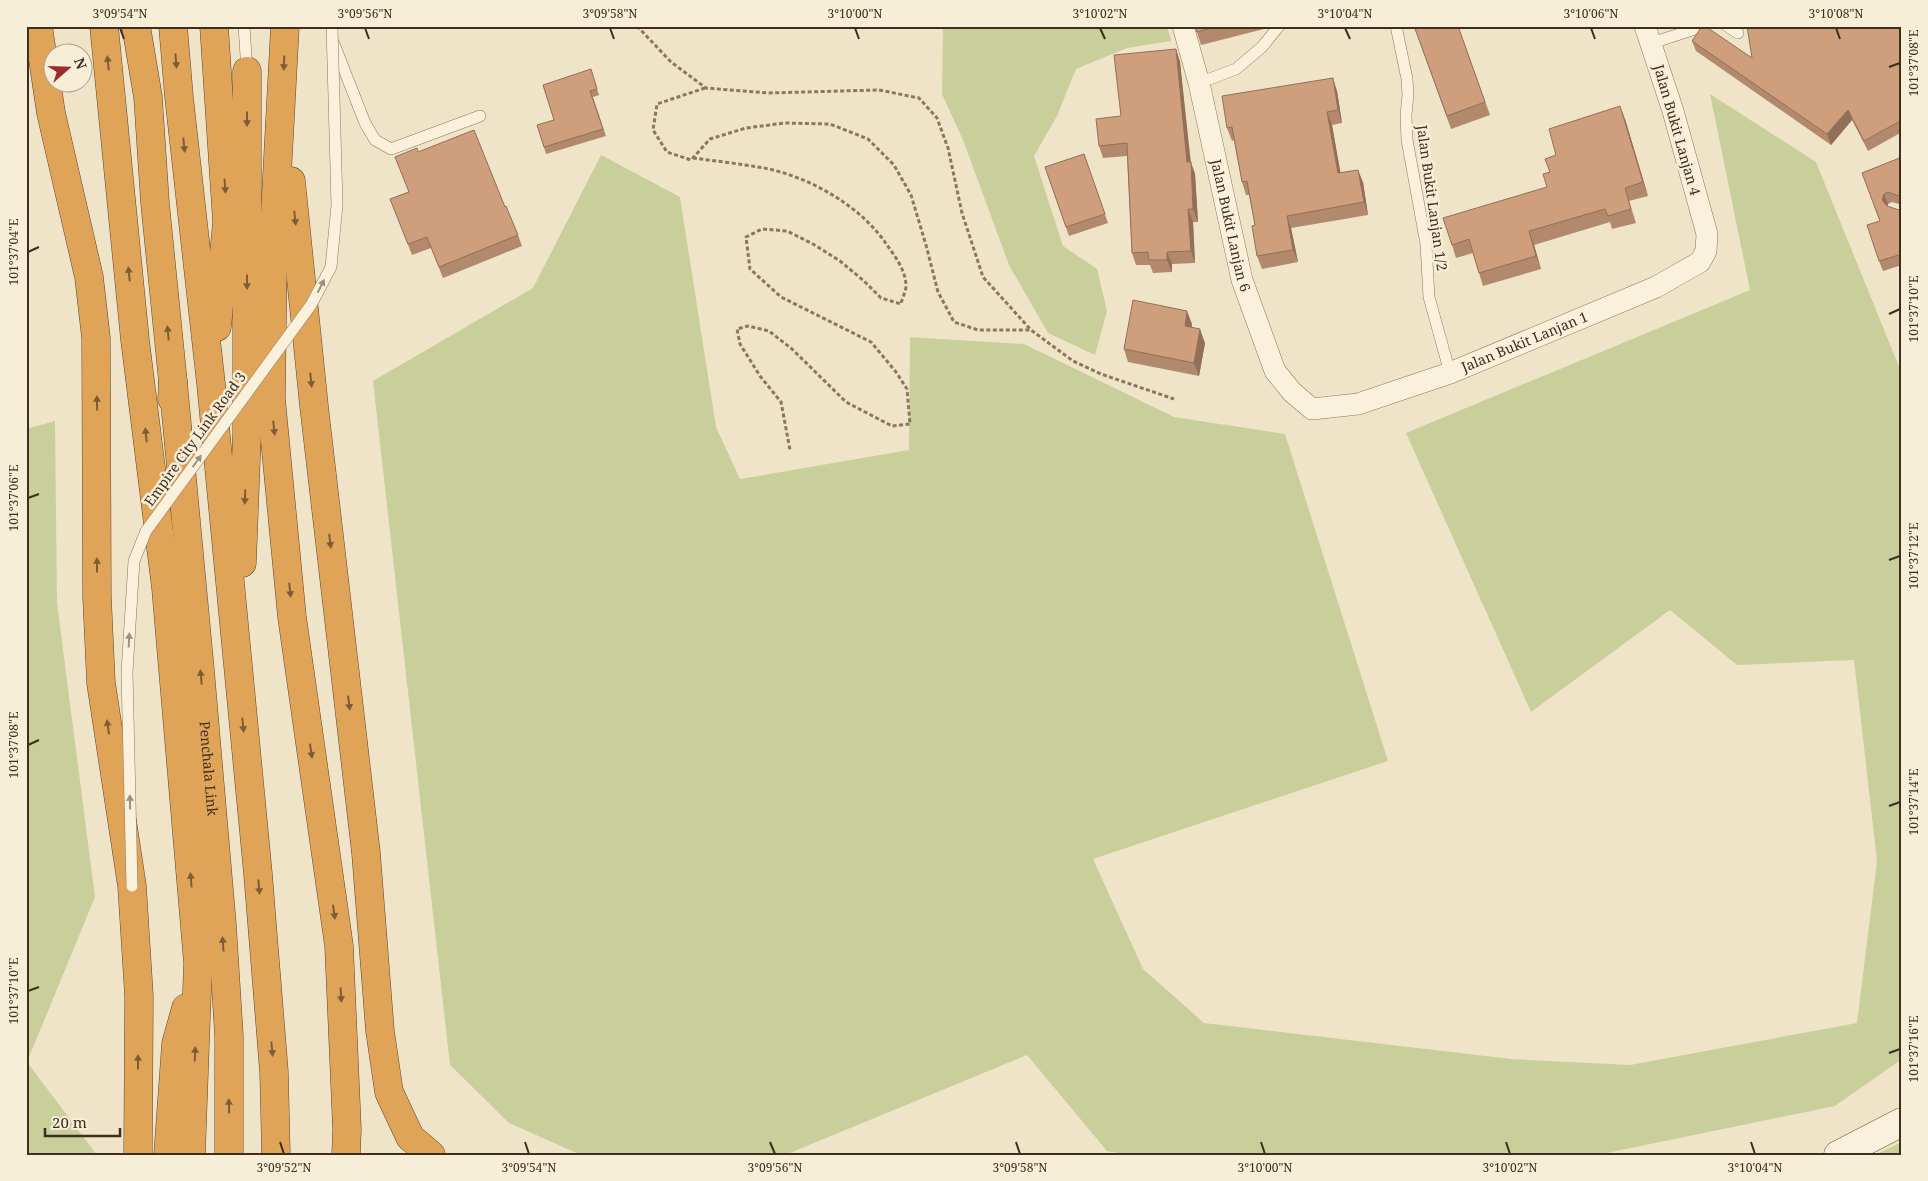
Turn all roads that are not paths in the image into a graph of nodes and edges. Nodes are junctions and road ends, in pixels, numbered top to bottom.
1 (38, 26) edge
2 (104, 26) edge
3 (136, 26) edge
4 (173, 26) edge
5 (214, 26) edge
6 (244, 26) edge
7 (249, 26) edge
8 (286, 26) edge
9 (331, 26) edge
10 (1183, 26) edge
11 (1279, 26) edge
12 (1396, 26) edge
13 (1704, 26) edge
14 (1727, 26) edge
15 (1738, 33) dead end
16 (1648, 34) edge
17 (246, 71) junction
18 (1199, 83) junction
19 (282, 100) junction
20 (480, 116) dead end
21 (1707, 234) joint
22 (1450, 373) junction
23 (173, 382) junction
24 (211, 384) junction
25 (1312, 409) joint
26 (166, 588) junction
27 (238, 676) junction
28 (132, 886) junction
29 (274, 1079) junction
30 (1902, 1122) edge
31 (176, 1154) edge
32 (138, 1155) edge
33 (229, 1155) edge
34 (276, 1155) edge
35 (283, 1155) edge
36 (346, 1155) edge
37 (431, 1155) edge
38 (1838, 1155) edge

28 -> 1 highway, bridge
26 -> 2 highway
23 -> 3 highway
4 -> 24 highway
5 -> 24 highway
6 - 17 lane
7 - 17 lane
8 -> 19 highway
9 - 20 lane
28 -> 9 lane, Empire City Link Road 3, bridge
10 - 18 street, Jalan Bukit Lanjan 6
11 - 18 lane
12 - 22 lane, Jalan Bukit Lanjan 1/2
13 - 16 lane
14 - 15 lane
16 - 21 street, Jalan Bukit Lanjan 4
17 -> 27 highway
18 - 25 street, Jalan Bukit Lanjan 6
19 -> 36 highway, bridge
19 -> 37 highway
21 - 22 street, Jalan Bukit Lanjan 1
22 - 25 street, Jalan Bukit Lanjan 1
23 - 26 highway, bridge
33 -> 23 highway, Penchala Link
24 - 27 highway
31 -> 26 highway
27 -> 29 highway
32 -> 28 highway
29 - 34 highway
29 - 35 lane
30 - 38 street

